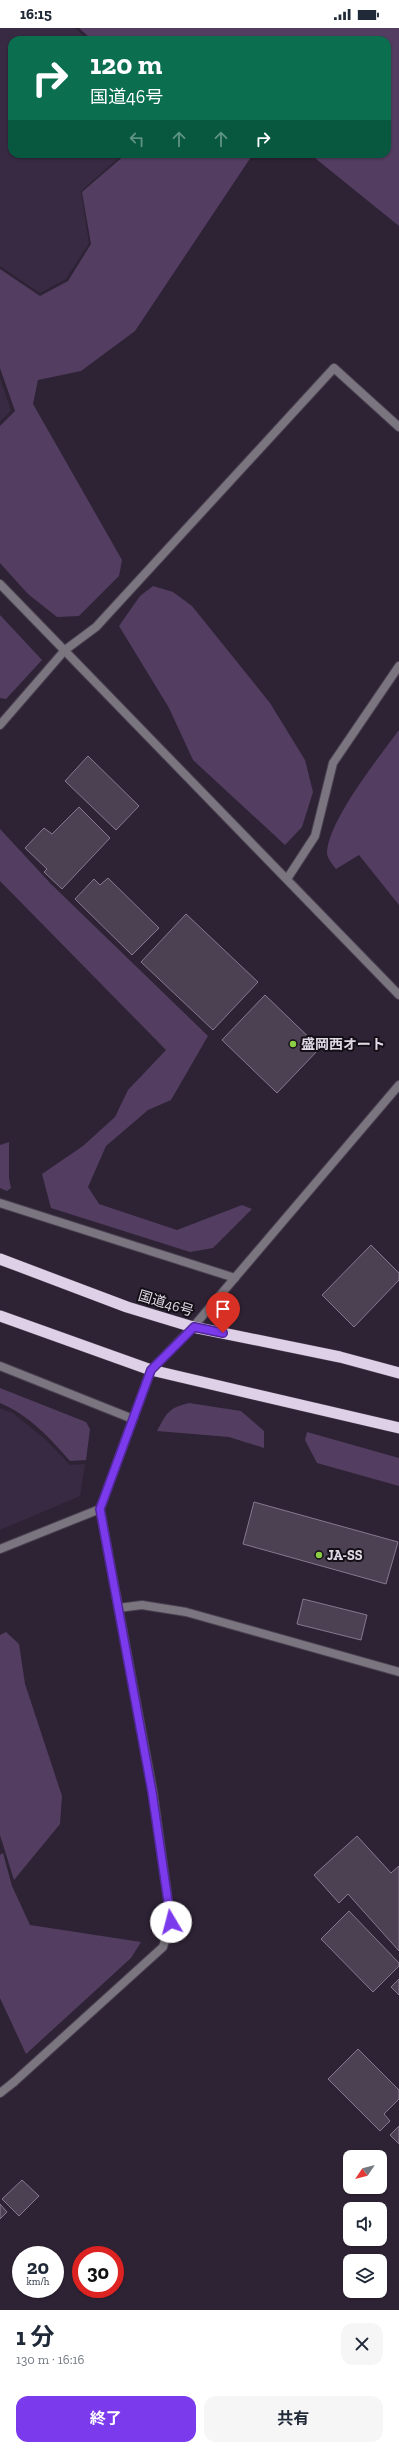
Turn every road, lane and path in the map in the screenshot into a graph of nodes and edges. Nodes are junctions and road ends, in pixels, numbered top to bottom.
1 (399, 427) edge
2 (0, 584) edge
3 (65, 650) junction
4 (399, 666) edge
5 (0, 726) edge
6 (288, 879) junction
7 (399, 995) edge
8 (399, 1085) edge
9 (0, 1203) edge
10 (0, 1259) edge
11 (235, 1278) junction
12 (0, 1316) edge
13 (194, 1327) junction
14 (0, 1366) edge
15 (151, 1370) junction
16 (399, 1372) edge
17 (134, 1419) junction
18 (399, 1428) edge
19 (100, 1509) junction
20 (0, 1549) edge
21 (118, 1608) junction
22 (399, 1672) edge
23 (0, 2093) edge

1 - 3 street
2 - 3 street
3 - 5 street
3 - 6 street
4 - 6 street
6 - 7 street
8 - 11 street
9 - 11 street
10 - 13 highway, 国道46号
11 - 13 street
12 - 15 highway
13 - 15 street
13 - 16 highway, 国道46号
14 - 17 street
15 - 17 street
15 - 18 highway
17 - 19 street
19 - 20 street
19 - 21 street
21 - 22 street
21 - 23 street

